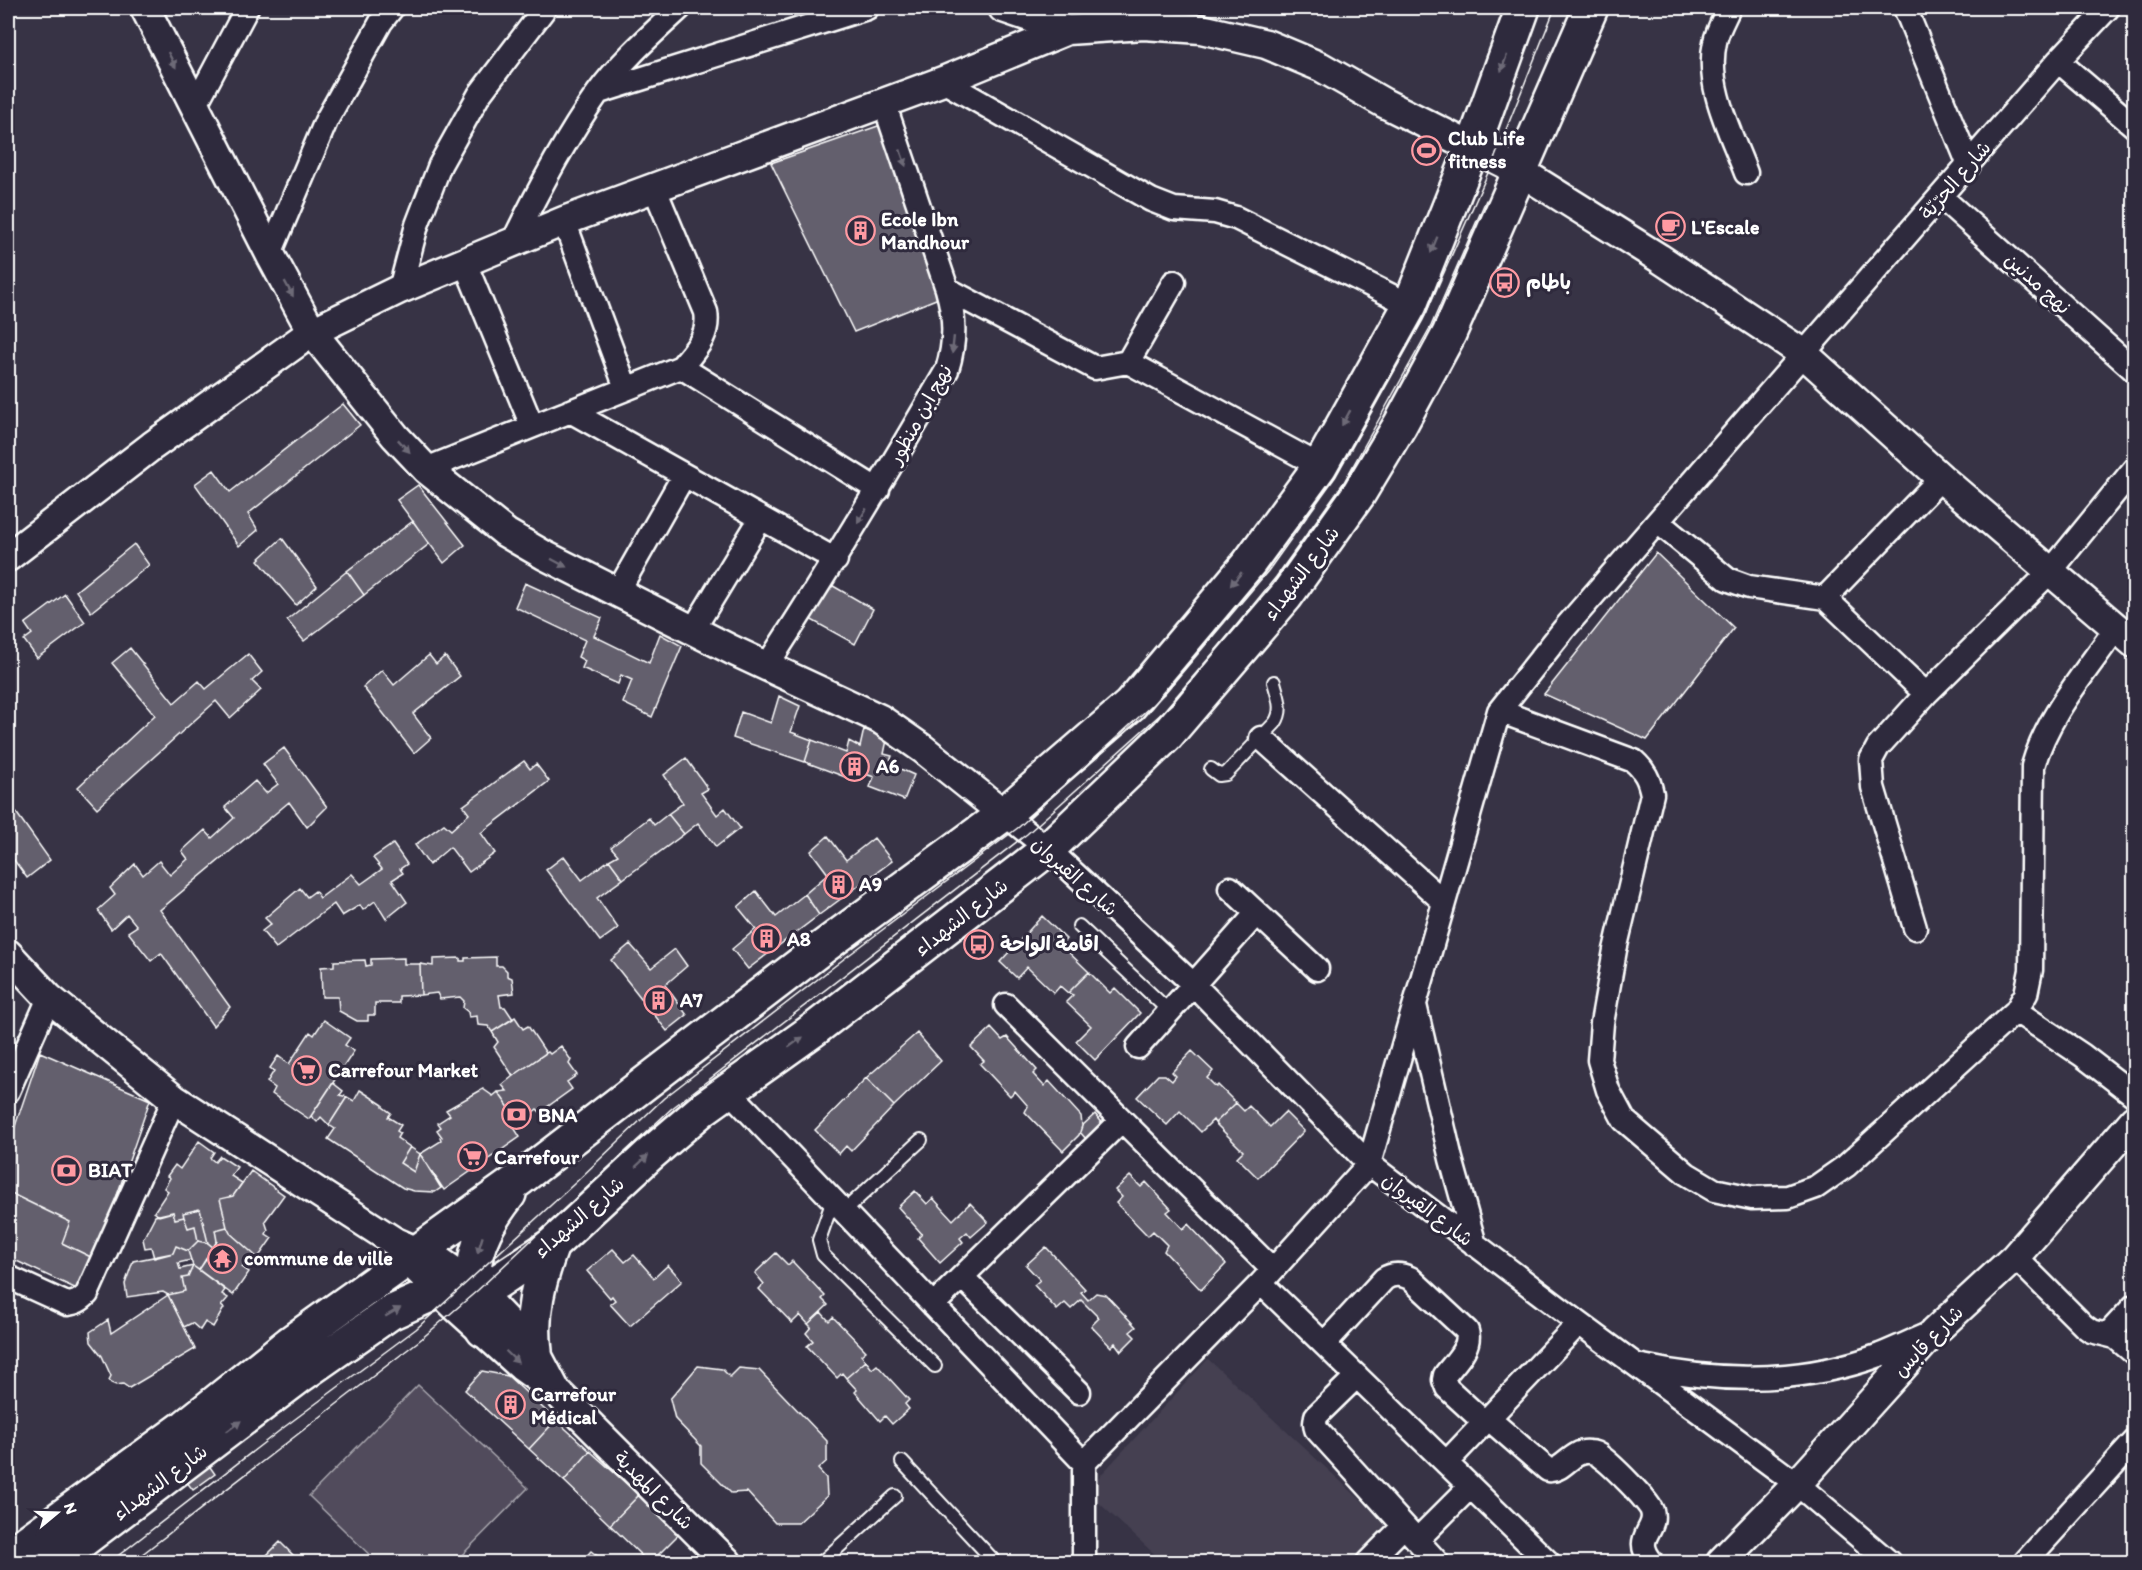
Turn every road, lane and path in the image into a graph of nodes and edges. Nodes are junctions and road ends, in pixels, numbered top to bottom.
1 (145, 8) edge
2 (247, 8) edge
3 (392, 8) edge
4 (545, 8) edge
5 (680, 8) edge
6 (867, 8) edge
7 (1003, 8) edge
8 (1523, 8) edge
9 (1591, 8) edge
10 (1729, 8) edge
11 (1905, 8) edge
12 (2108, 8) edge
13 (1085, 22) edge
14 (2058, 61) junction
15 (943, 81) junction
16 (598, 92) junction
17 (884, 102) junction
18 (195, 106) junction
19 (2134, 126) edge
20 (1473, 147) junction
21 (1969, 165) junction
22 (1520, 171) junction
23 (1746, 173) dead end
24 (654, 187) junction
25 (1941, 196) junction
26 (564, 221) junction
27 (513, 242) junction
28 (270, 254) junction
29 (465, 262) junction
30 (1174, 282) dead end
31 (400, 289) junction
32 (947, 289) junction
33 (1410, 305) junction
34 (312, 332) junction
35 (1804, 354) junction
36 (1128, 362) junction
37 (681, 367) junction
38 (2134, 370) edge
39 (626, 388) junction
40 (570, 411) junction
41 (532, 426) junction
42 (1320, 466) junction
43 (2134, 469) edge
44 (426, 470) junction
45 (684, 475) junction
46 (1941, 478) junction
47 (878, 490) junction
48 (761, 518) junction
49 (1658, 522) junction
50 (8, 556) edge
51 (836, 560) junction
52 (2050, 572) junction
53 (617, 593) junction
54 (1825, 598) junction
55 (693, 630) junction
56 (2125, 635) edge
57 (766, 667) junction
58 (1274, 682) dead end
59 (1926, 694) junction
60 (1499, 711) junction
61 (1261, 738) junction
62 (1211, 770) dead end
63 (1004, 814) junction
64 (1048, 849) junction
65 (1230, 888) dead end
66 (1443, 901) junction
67 (1257, 913) junction
68 (1079, 926) dead end
69 (1915, 928) dead end
70 (8, 954) edge
71 (1317, 969) dead end
72 (1194, 985) junction
73 (49, 998) junction
74 (1415, 1002) junction
75 (1006, 1005) dead end
76 (2016, 1011) junction
77 (1170, 1012) junction
78 (1138, 1047) dead end
79 (728, 1090) junction
80 (8, 1091) edge
81 (2134, 1095) edge
82 (174, 1099) junction
83 (1122, 1120) junction
84 (2134, 1120) edge
85 (921, 1140) dead end
86 (1369, 1164) junction
87 (521, 1178) junction
88 (838, 1206) junction
89 (552, 1245) junction
90 (1475, 1245) junction
91 (407, 1251) junction
92 (2014, 1257) junction
93 (1266, 1276) junction
94 (8, 1277) edge
95 (962, 1277) junction
96 (478, 1290) junction
97 (439, 1291) junction
98 (933, 1305) junction
99 (2134, 1306) edge
100 (1579, 1323) junction
101 (483, 1330) junction
102 (1935, 1331) junction
103 (2108, 1334) junction
104 (1324, 1344) junction
105 (535, 1351) junction
106 (2134, 1353) edge
107 (1635, 1365) junction
108 (935, 1366) dead end
109 (1358, 1376) junction
110 (556, 1391) junction
111 (1079, 1392) dead end
112 (1487, 1421) junction
113 (2134, 1442) edge
114 (902, 1462) dead end
115 (1084, 1463) junction
116 (1446, 1463) junction
117 (1797, 1484) junction
118 (1470, 1487) junction
119 (896, 1496) dead end
120 (1411, 1533) junction
121 (8, 1556) edge
122 (54, 1563) edge
123 (727, 1563) edge
124 (822, 1563) edge
125 (995, 1563) edge
126 (1084, 1563) edge
127 (1368, 1563) edge
128 (1437, 1563) edge
129 (1548, 1563) edge
130 (1652, 1563) edge
131 (1721, 1563) edge
132 (1889, 1563) edge
133 (2025, 1563) edge

1 -> 18 street
2 - 18 street
3 - 28 street
4 - 31 street
5 - 16 street
6 - 16 street
7 - 13 street
8 -> 20 main road, شارع الشهداء
9 - 22 main road, شارع الشهداء
10 - 23 street
11 - 21 street
12 - 14 street, شارع الحرّيّة
13 - 15 street
13 - 20 street
14 - 19 street
14 - 21 street, شارع الحرّيّة
15 - 17 street
15 - 33 street
16 - 27 street
17 - 24 street
17 -> 32 street, نهج ابن منظور
18 - 28 street
20 - 22 street
20 -> 33 main road, شارع الشهداء
21 - 25 street, شارع الحرّيّة
22 - 35 street
22 - 64 main road, شارع الشهداء
24 - 26 street
24 - 37 street
25 - 35 street, شارع الحرّيّة
25 - 38 street, نهج مدنين
26 - 27 street
26 - 39 street
27 - 29 street
28 -> 34 street
29 - 31 street
29 - 41 street
30 - 36 street
31 - 34 street
32 - 36 street
32 -> 47 street, نهج ابن منظور
33 -> 42 main road, شارع الشهداء
34 -> 44 street
34 - 50 street
35 - 46 street
35 - 49 street, شارع الحرّيّة
36 - 42 street
37 - 39 street
37 - 47 street
39 - 40 street
40 - 41 street
40 - 45 street
41 - 44 street
42 -> 63 main road, شارع الشهداء
43 - 52 street
44 -> 53 street
45 - 48 street
45 - 53 street
46 - 52 street
46 - 54 street
47 -> 51 street, نهج ابن منظور
48 - 51 street
48 - 55 street
49 - 54 street
49 - 60 street, شارع الحرّيّة
51 - 57 street, نهج ابن منظور
52 - 56 street
52 - 59 street
53 - 55 street
54 - 59 street
55 - 57 street
56 - 76 street
57 - 63 street
58 - 61 lane
59 - 69 street
60 - 66 street
60 - 76 street
61 - 62 lane
61 - 66 street
63 - 64 street, شارع القيروان
63 - 87 main road, شارع الشهداء
64 - 72 street, شارع القيروان
79 -> 64 main road, شارع الشهداء
65 - 67 street
66 - 74 street
67 - 71 street
67 - 72 street
68 - 77 lane
70 - 73 street
72 - 77 street
72 - 86 street, شارع القيروان
73 - 80 street
73 - 82 street
74 - 86 street
74 - 90 street
75 - 83 street
76 - 81 street
77 - 78 street
79 - 88 street
89 -> 79 main road, شارع الشهداء
82 - 91 street
82 - 94 street
83 - 93 street
83 - 95 street
84 - 92 street, شارع قابس
85 - 88 lane
86 - 90 street, شارع القيروان
86 - 93 street
87 - 91 main road, شارع الشهداء
87 -> 96 main road
88 - 98 street
88 - 108 lane
89 - 96 main road, شارع الشهداء
89 - 105 main road
90 - 100 street, شارع القيروان
91 - 96 street
91 - 97 street
91 - 121 main road, شارع الشهداء
92 - 102 street, شارع قابس
92 - 103 street
93 - 104 street
93 - 115 street
95 - 98 street
95 - 111 street
96 - 97 main road, شارع الشهداء
96 - 101 main road
96 - 105 street
97 - 101 street
122 -> 97 main road, شارع الشهداء
98 - 115 street
99 - 103 street
100 - 107 street, شارع القيروان
100 - 112 street
101 -> 110 street
102 - 107 street
102 - 117 street, شارع قابس
103 - 106 street
104 - 109 street
104 - 112 street
105 - 110 street
107 - 117 street, شارع القيروان
109 - 116 street
109 - 120 street
110 - 123 street, شارع المهدية
112 - 116 street
112 - 130 street
113 - 133 street
114 - 125 lane
115 - 126 street
116 - 118 street
117 - 131 street, شارع قابس
117 - 132 street, شارع القيروان
118 - 120 street
118 - 129 street
119 - 124 lane
120 - 127 street
120 - 128 street

